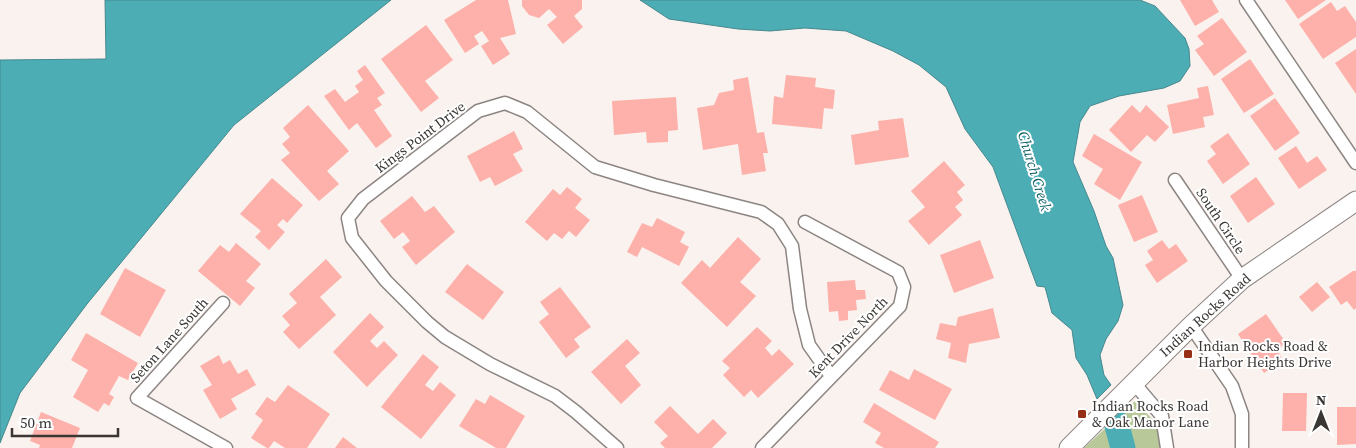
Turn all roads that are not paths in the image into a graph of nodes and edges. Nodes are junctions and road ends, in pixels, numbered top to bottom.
1 (1246, 0) edge
2 (1356, 163) edge
3 (1174, 180) dead end
4 (1356, 201) edge
5 (805, 222) dead end
6 (1242, 279) junction
7 (223, 303) dead end
8 (1190, 326) junction
9 (831, 376) junction
10 (1133, 382) junction
11 (226, 448) edge
12 (617, 448) edge
13 (762, 448) edge
14 (1069, 448) edge
15 (1168, 448) edge
16 (1242, 448) edge

1 - 2 street
3 - 6 street, South Circle
4 - 6 street, Indian Rocks Road
5 - 9 street, Kent Drive North
6 - 8 street, Indian Rocks Road
7 - 11 street, Seton Lane South
8 - 10 street, Indian Rocks Road
8 - 16 street
9 - 12 street, Kings Point Drive
9 - 13 street, Kent Drive North
10 - 14 street, Indian Rocks Road
10 - 15 street

